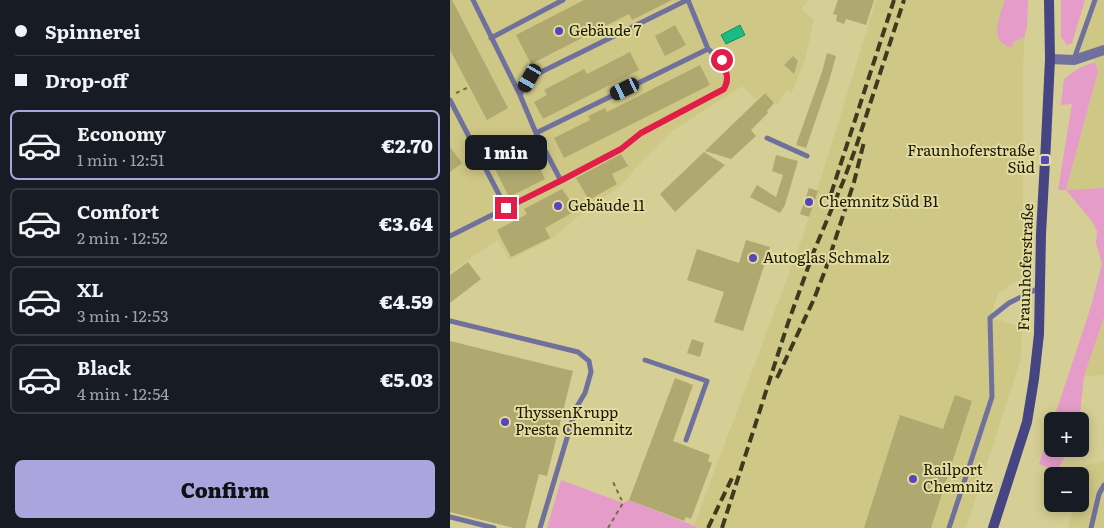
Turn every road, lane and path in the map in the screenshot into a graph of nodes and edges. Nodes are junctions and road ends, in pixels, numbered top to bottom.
1 (472, 0) edge
2 (563, 0) edge
3 (687, 0) edge
4 (1049, 0) edge
5 (1095, 0) edge
6 (491, 38) junction
7 (708, 49) junction
8 (1104, 50) edge
9 (1050, 59) junction
10 (1074, 60) junction
11 (470, 87) dead end
12 (520, 95) junction
13 (450, 96) edge
14 (450, 100) edge
15 (536, 133) junction
16 (767, 138) dead end
17 (807, 156) dead end
18 (560, 181) junction
19 (506, 208) junction
20 (450, 236) edge
21 (1040, 288) junction
22 (450, 321) edge
23 (645, 360) dead end
24 (686, 440) dead end
25 (613, 482) dead end
26 (1104, 485) edge
27 (450, 517) edge
28 (494, 528) edge
29 (540, 528) edge
30 (608, 528) edge
31 (949, 528) edge
32 (993, 528) edge
33 (1092, 528) edge

1 - 6 lane
2 - 6 lane
3 - 7 lane
3 - 12 lane
4 - 9 main road, Fraunhoferstraße
5 - 10 lane
6 - 12 lane
7 - 15 lane
7 - 18 lane
8 - 10 street
9 - 10 street
9 - 21 main road, Fraunhoferstraße
11 - 13 path
12 - 15 lane
14 - 19 lane
15 - 18 lane
16 - 17 lane
18 - 19 lane
19 - 20 lane
21 - 31 lane
21 - 32 main road, Fraunhoferstraße
22 - 29 lane
23 - 24 lane
25 - 30 path
26 - 33 lane
27 - 28 lane

